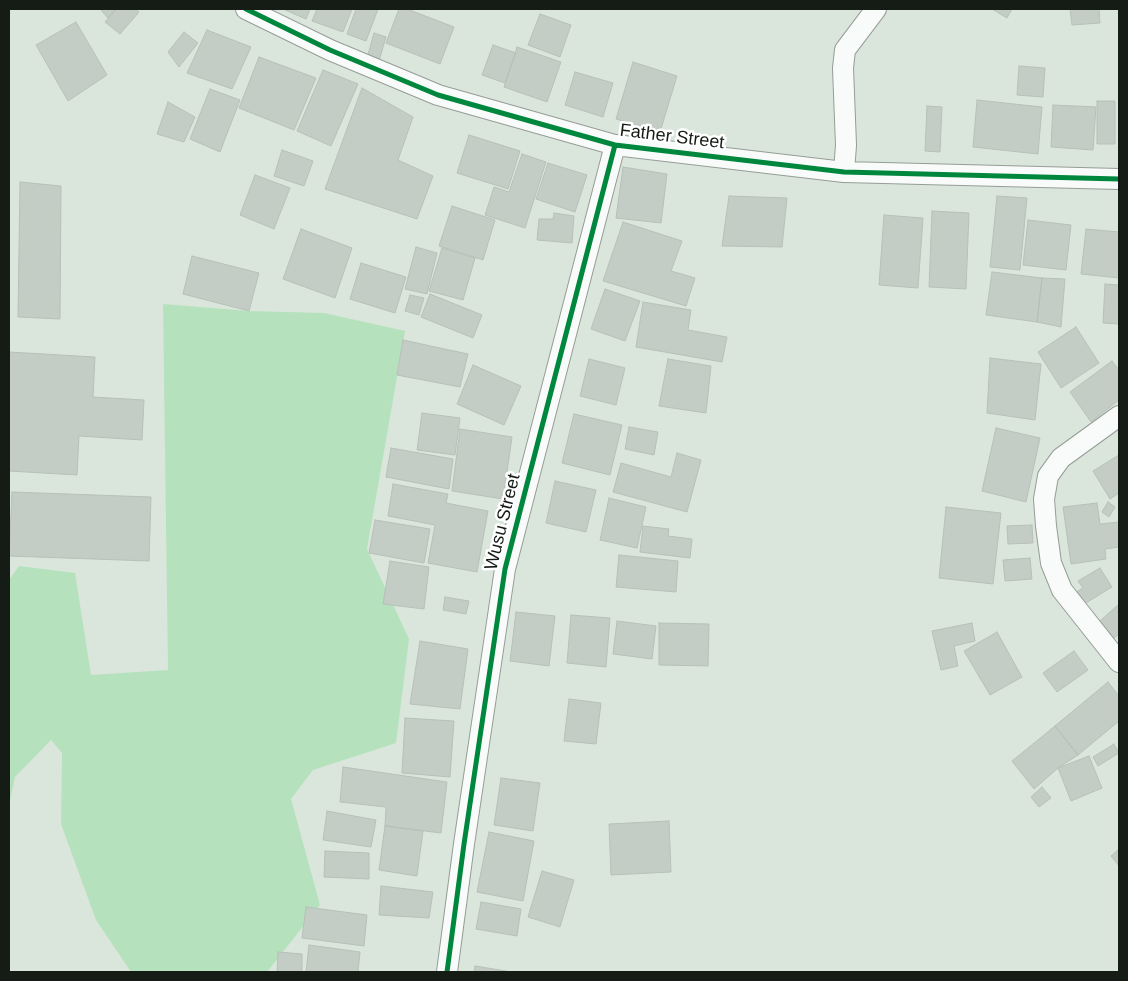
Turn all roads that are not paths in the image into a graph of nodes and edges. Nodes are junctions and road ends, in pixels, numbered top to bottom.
1 (246, 9) edge
2 (876, 9) edge
3 (615, 145) junction
4 (844, 172) junction
5 (1119, 179) edge
6 (1119, 416) edge
7 (1119, 662) edge
8 (447, 972) edge

1 - 3 street, Father Street
2 - 4 street
3 - 4 street, Father Street
3 - 8 street, Wusu Street
4 - 5 street, Father Street
6 - 7 street

